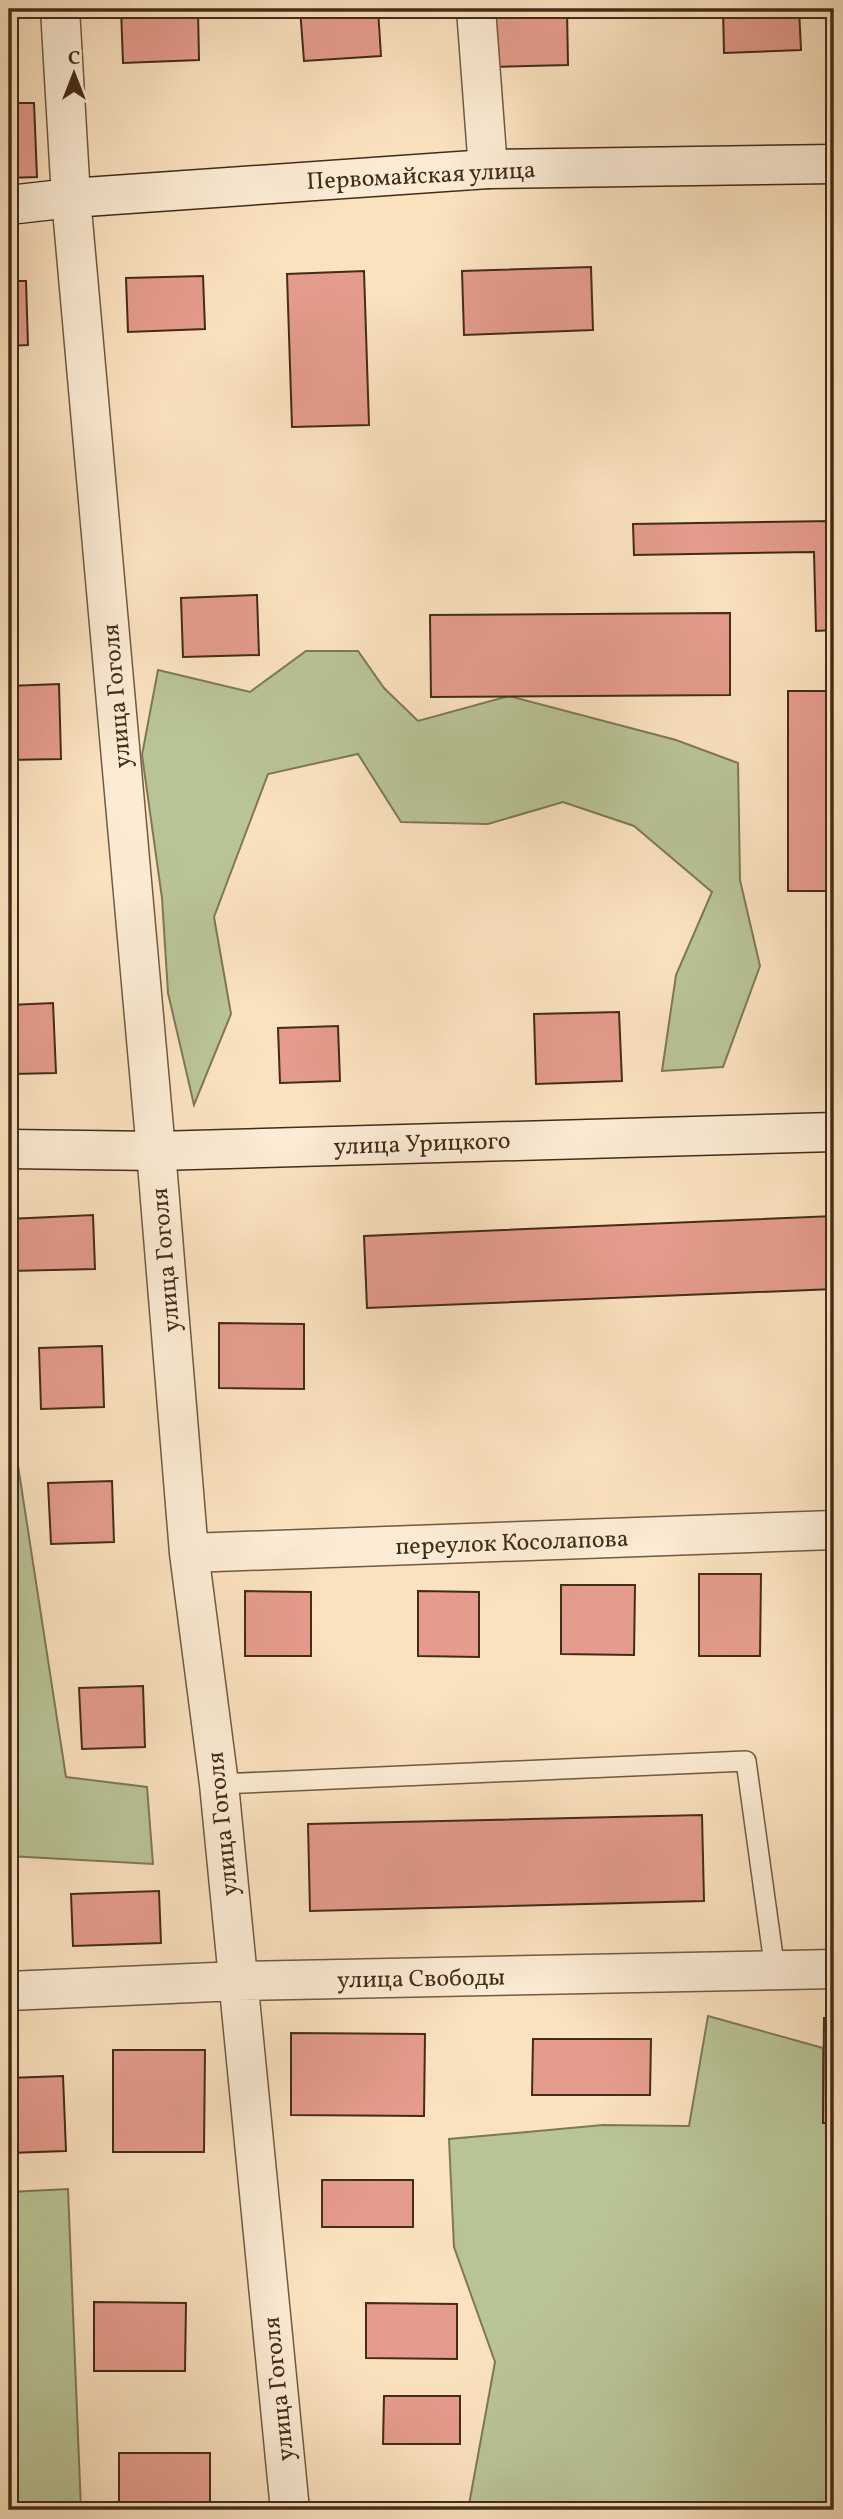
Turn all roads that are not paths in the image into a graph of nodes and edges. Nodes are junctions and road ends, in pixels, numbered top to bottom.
1 (60, 9) edge
2 (476, 9) edge
3 (834, 164) edge
4 (488, 169) junction
5 (71, 198) junction
6 (9, 205) edge
7 (834, 1132) edge
8 (9, 1149) edge
9 (156, 1151) junction
10 (834, 1530) edge
11 (189, 1553) junction
12 (219, 1784) junction
13 (834, 1969) edge
14 (775, 1971) junction
15 (238, 1981) junction
16 (9, 1992) edge
17 (290, 2510) edge

1 - 5 street, улица Гоголя
2 - 4 street
3 - 4 street, Первомайская улица
4 - 5 street, Первомайская улица
5 - 6 street, Первомайская улица
5 - 9 street, улица Гоголя
7 - 9 street, улица Урицкого
8 - 9 street, улица Урицкого
9 - 11 street, улица Гоголя
10 - 11 street, переулок Косолапова
11 - 12 street, улица Гоголя
12 - 14 lane
12 - 15 street, улица Гоголя
13 - 14 street, улица Свободы
14 - 15 street, улица Свободы
15 - 16 street, улица Свободы
15 - 17 street, улица Гоголя

